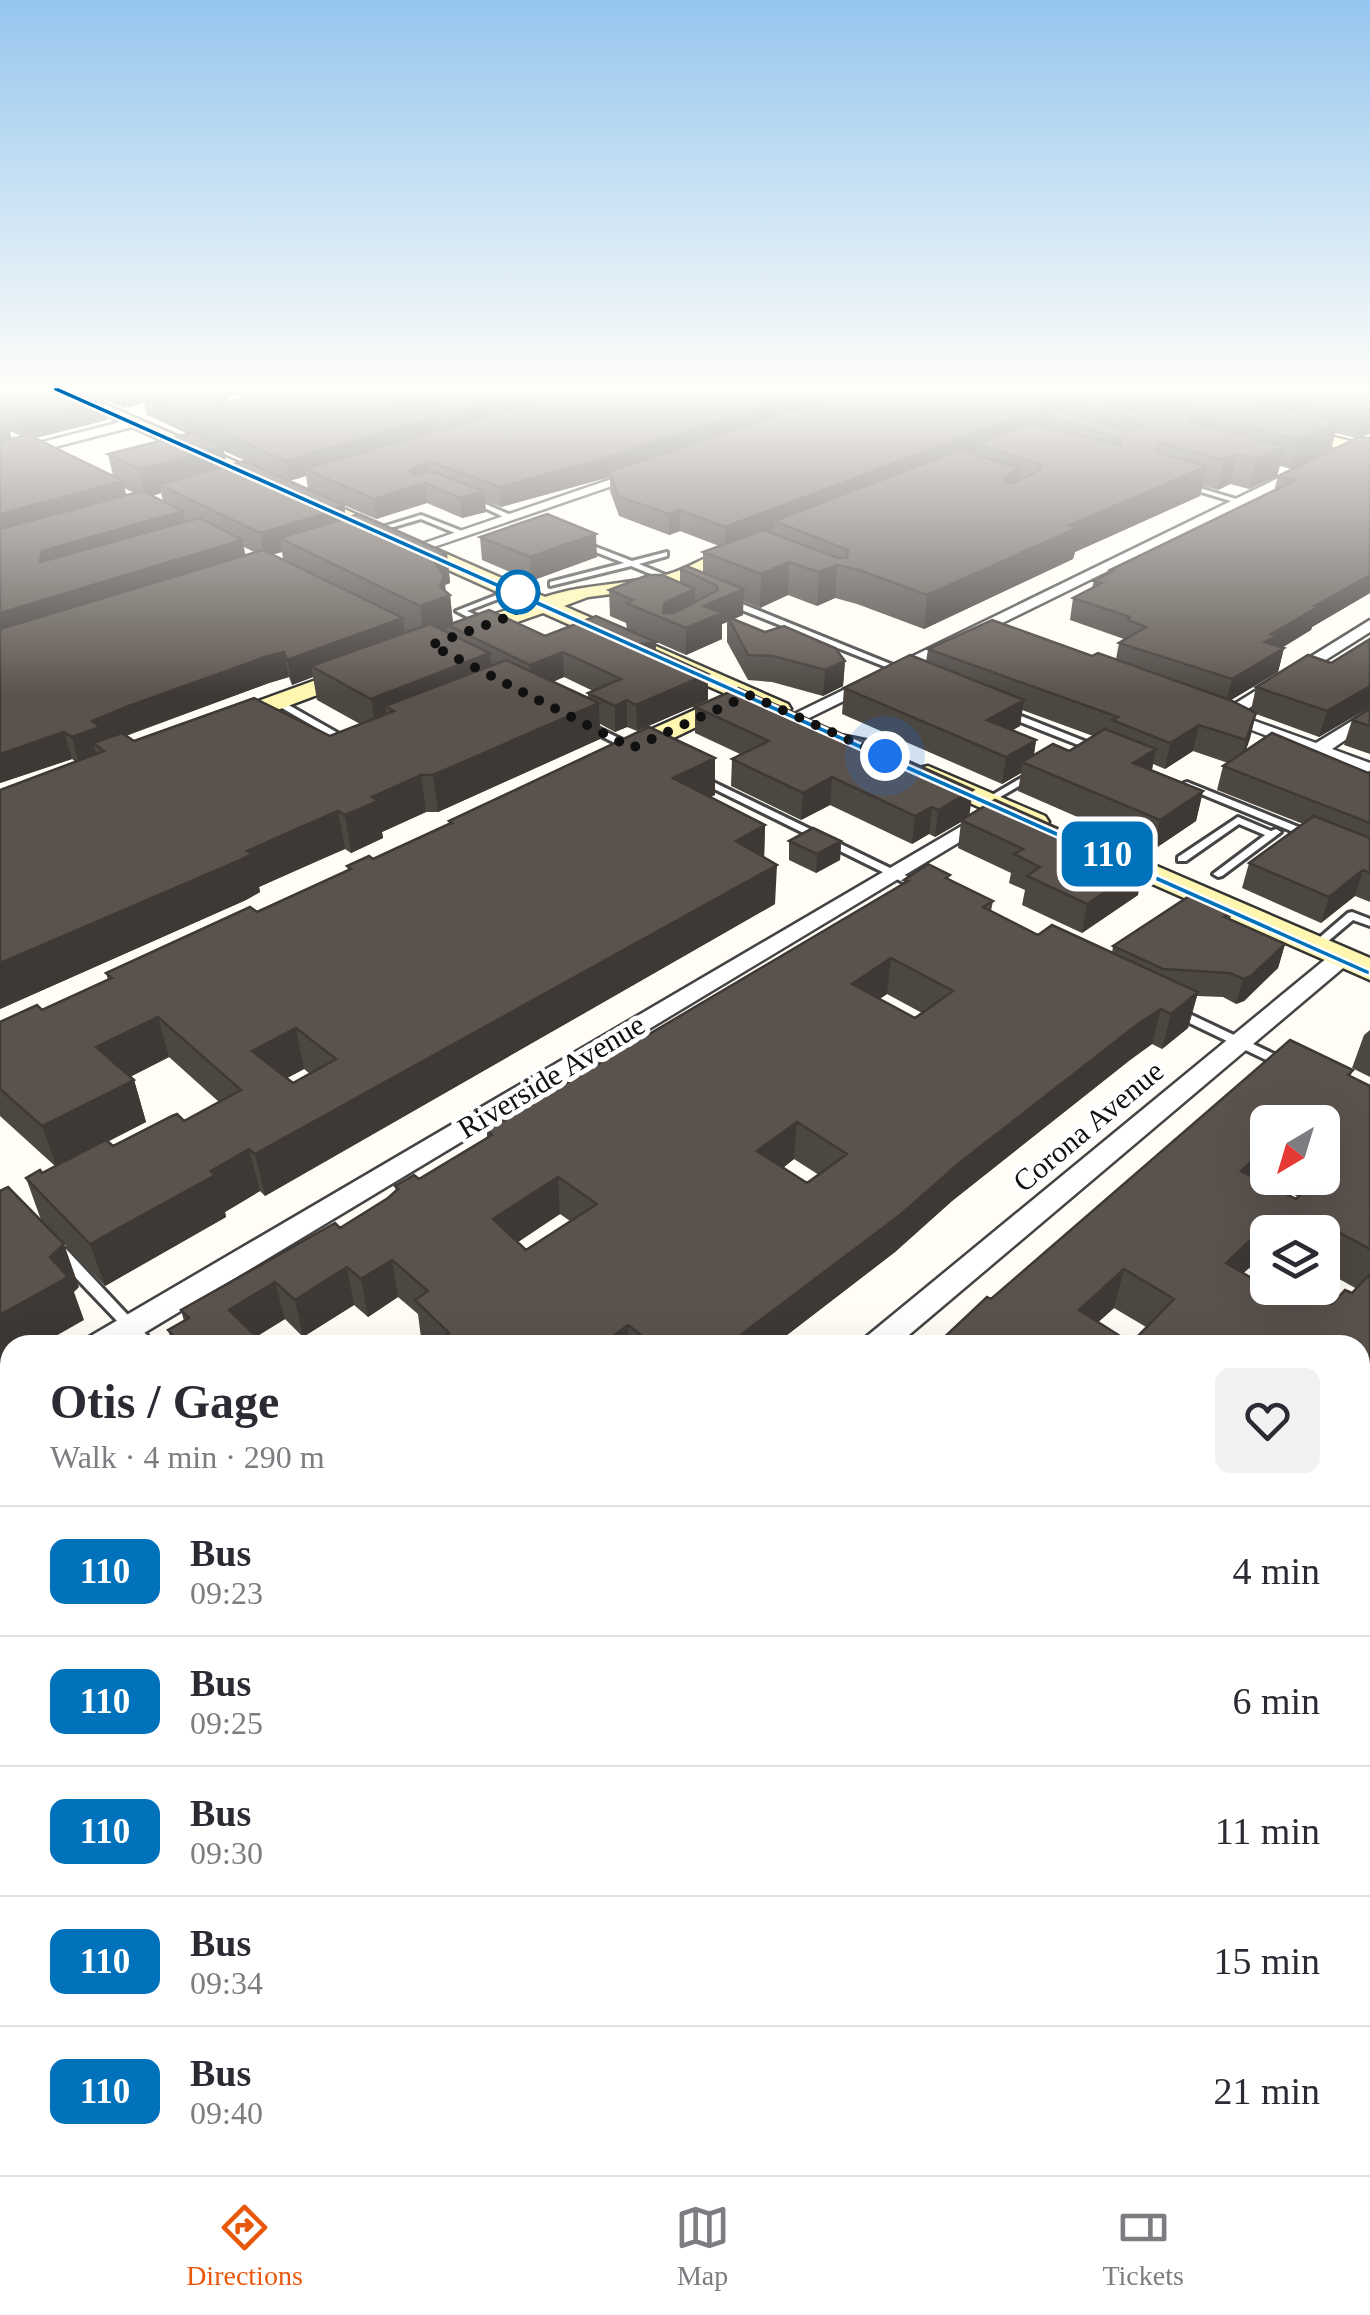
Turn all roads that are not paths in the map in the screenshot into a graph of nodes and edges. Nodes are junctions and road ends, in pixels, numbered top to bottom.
1 (285, 490) edge
2 (589, 490) edge
3 (1200, 490) edge
4 (1265, 490) edge
5 (458, 494) edge
6 (1241, 502) junction
7 (512, 516) junction
8 (531, 523) edge
9 (463, 532) junction
10 (367, 533) junction
11 (566, 536) edge
12 (767, 543) edge
13 (417, 548) junction
14 (664, 554) dead end
15 (635, 564) junction
16 (671, 588) junction
17 (515, 591) junction
18 (548, 594) junction
19 (707, 594) edge
20 (578, 620) junction
21 (488, 624) junction
22 (1370, 624) edge
23 (982, 628) junction
24 (1015, 640) edge
25 (431, 645) edge
26 (380, 664) edge
27 (905, 672) junction
28 (749, 695) junction
29 (278, 702) junction
30 (1206, 709) edge
31 (999, 710) edge
32 (1224, 716) junction
33 (1370, 716) edge
34 (797, 717) junction
35 (572, 718) edge
36 (204, 730) edge
37 (834, 733) edge
38 (1085, 744) junction
39 (357, 748) edge
40 (639, 749) junction
41 (1318, 750) junction
42 (1103, 752) edge
43 (1068, 754) edge
44 (599, 763) edge
45 (902, 763) edge
46 (1052, 763) edge
47 (1370, 769) edge
48 (685, 770) edge
49 (1176, 781) edge
50 (995, 804) junction
51 (1286, 825) junction
52 (1273, 834) junction
53 (1320, 839) edge
54 (1182, 858) dead end
55 (893, 873) junction
56 (1218, 874) dead end
57 (928, 890) edge
58 (1370, 923) edge
59 (1328, 952) junction
60 (1370, 970) edge
61 (1170, 1008) edge
62 (1240, 1042) junction
63 (1288, 1066) edge
64 (52, 1244) edge
65 (132, 1326) junction
66 (117, 1335) edge
67 (141, 1335) edge
68 (889, 1335) edge

1 - 10 main road
2 - 7 street
3 - 6 lane
4 - 6 street
5 - 7 lane
6 - 23 street
7 - 8 lane
7 - 9 street
9 - 10 lane
9 - 13 street
10 - 13 main road
11 - 15 lane
12 - 16 main road
13 - 17 main road
14 - 15 lane
15 - 16 lane
15 - 18 lane
16 - 18 main road
16 - 20 main road
17 - 18 main road
17 - 21 lane
18 - 20 main road
18 - 21 main road
19 - 27 lane
20 - 28 main road
21 - 25 main road
22 - 32 street
23 - 24 street
23 - 27 street
26 - 29 main road
27 - 34 street
28 - 34 main road
28 - 40 main road
29 - 36 main road
29 - 39 lane
30 - 32 street
31 - 38 lane
32 - 41 street
33 - 41 street
34 - 37 main road
35 - 40 lane
38 - 42 lane
38 - 43 lane
40 - 44 main road
41 - 47 street
45 - 50 main road
46 - 50 lane
48 - 55 lane
49 - 51 lane
50 - 55 street, Riverside Avenue
50 - 59 main road
51 - 52 lane
51 - 53 lane
52 - 54 lane
52 - 56 lane
55 - 57 lane
55 - 65 street, Riverside Avenue
58 - 59 lane
59 - 60 main road
59 - 62 street, Corona Avenue
61 - 62 lane
62 - 63 lane
62 - 68 street, Corona Avenue
64 - 65 lane
65 - 66 street, Riverside Avenue
65 - 67 lane

